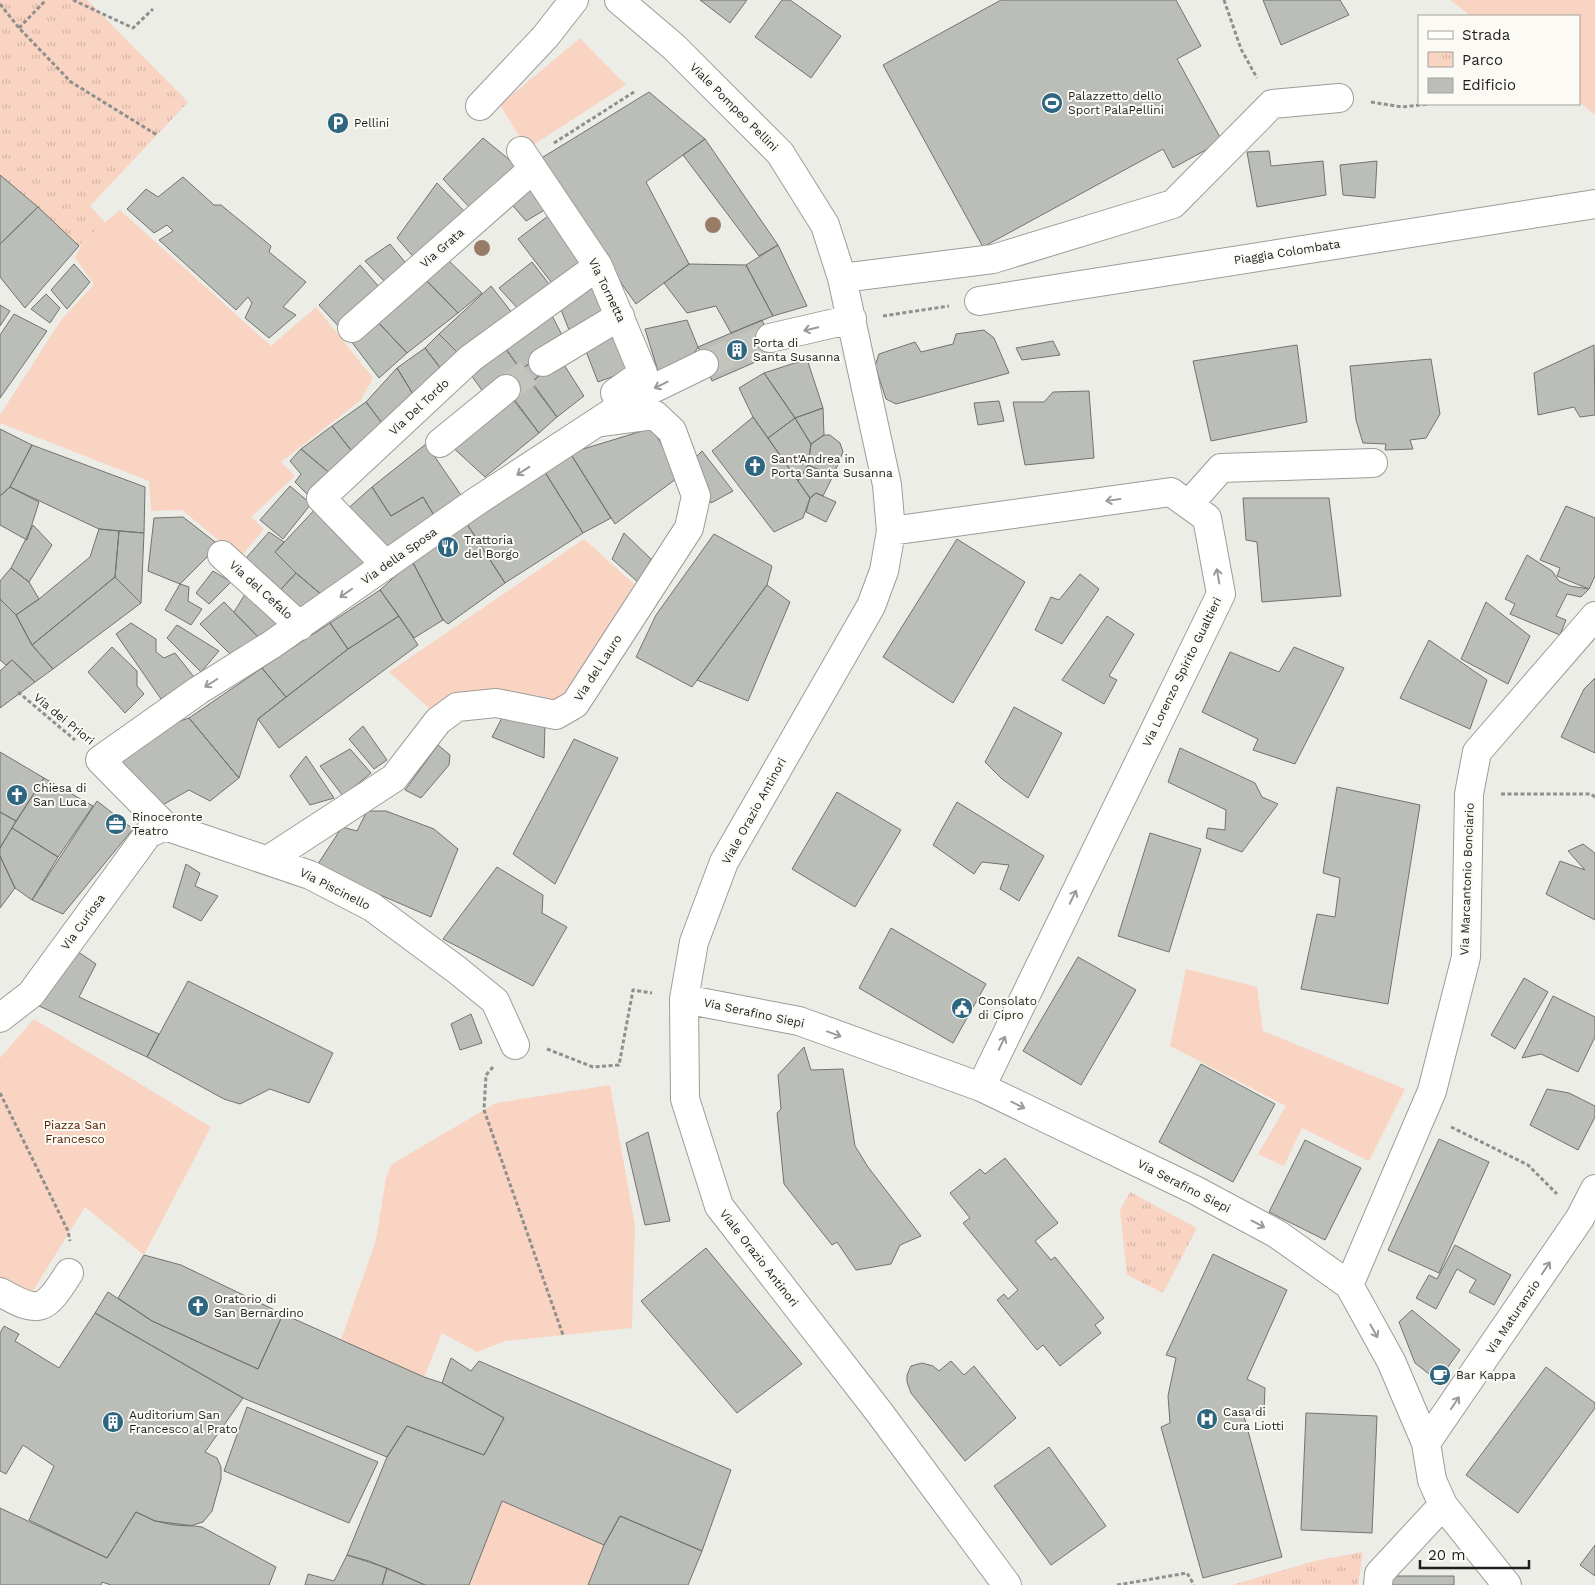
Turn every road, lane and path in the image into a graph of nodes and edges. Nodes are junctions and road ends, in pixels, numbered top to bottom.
1 (46, 0) edge
2 (73, 0) edge
3 (574, 0) edge
4 (619, 0) edge
5 (1224, 0) edge
6 (0, 4) edge
7 (153, 9) dead end
8 (20, 28) junction
9 (1241, 49) dead end
10 (634, 92) dead end
11 (1338, 98) dead end
12 (1419, 105) edge
13 (480, 106) dead end
14 (1402, 107) dead end
15 (157, 135) dead end
16 (527, 160) junction
17 (1595, 204) edge
18 (598, 266) junction
19 (842, 278) junction
20 (979, 301) joint
21 (620, 316) junction
22 (883, 316) dead end
23 (852, 319) junction
24 (352, 328) dead end
25 (770, 338) tunnel mouth
26 (543, 362) tunnel mouth
27 (704, 364) tunnel mouth
28 (506, 389) tunnel mouth
29 (596, 422) junction
30 (440, 443) dead end
31 (1324, 447) dead end
32 (1373, 463) dead end
33 (1274, 466) junction
34 (1189, 504) junction
35 (891, 531) junction
36 (222, 555) dead end
37 (386, 565) junction
38 (1595, 616) edge
39 (300, 626) junction
40 (18, 692) dead end
41 (100, 760) junction
42 (1470, 794) junction
43 (1595, 797) edge
44 (165, 826) junction
45 (268, 860) junction
46 (633, 990) dead end
47 (684, 999) junction
48 (0, 1018) edge
49 (514, 1045) joint
50 (486, 1075) dead end
51 (981, 1087) junction
52 (0, 1093) edge
53 (1421, 1113) junction
54 (1595, 1189) edge
55 (1580, 1218) junction
56 (69, 1273) joint
57 (1349, 1285) junction
58 (0, 1292) edge
59 (563, 1335) dead end
60 (1426, 1443) junction
61 (1443, 1505) junction
62 (1006, 1585) edge
63 (1117, 1585) edge
64 (1194, 1585) edge
65 (1378, 1585) edge
66 (1506, 1585) edge

1 - 8 path
2 - 7 path
3 - 13 street
4 - 19 street, Viale Pompeo Pellini
5 - 9 path
6 - 8 path
8 - 15 path
10 - 16 path
11 - 19 street
12 - 14 path
16 - 18 street, Via Tornetta
16 - 24 street, Via Grata
17 - 20 street, Piaggia Colombata
18 - 21 street, Via Tornetta
18 - 37 street, Via Del Tordo
19 - 23 street, Viale Pompeo Pellini
20 - 22 path
21 - 26 street
21 - 29 street, Via Tornetta
23 -> 25 street
23 - 35 street, Viale Orazio Antinori
27 -> 29 street, Via della Sposa
28 - 30 street
29 -> 37 street, Via della Sposa
29 - 45 street, Via del Lauro
31 - 33 street
32 - 33 street
33 - 34 street
34 -> 35 street, Via Lorenzo Spirito Gualtieri
51 -> 34 street, Via Lorenzo Spirito Gualtieri
35 - 47 street, Viale Orazio Antinori
36 - 39 street, Via del Cefalo
37 -> 39 street, Via della Sposa
38 - 42 street, Via Marcantonio Bonciario
39 -> 41 street, Via della Sposa
40 - 41 path, Via dei Priori
41 - 44 street, Via Piscinello
42 - 43 path
42 - 53 street, Via Marcantonio Bonciario
44 - 45 street, Via Piscinello
44 - 48 street, Via Curiosa
45 - 49 street, Via Piscinello
46 - 49 path
47 -> 51 street, Via Serafino Siepi
47 - 62 street, Viale Orazio Antinori
50 - 59 path
51 -> 57 street, Via Serafino Siepi
52 - 56 path
53 - 55 path
53 - 57 street, Via Marcantonio Bonciario
54 - 55 street, Via Maturanzio
60 -> 55 street, Via Maturanzio
56 - 58 street
57 -> 60 street, Via Serafino Siepi
60 - 61 street, Via Serafino Siepi
61 - 65 street
61 - 66 street, Via Serafino Siepi
63 - 64 path

